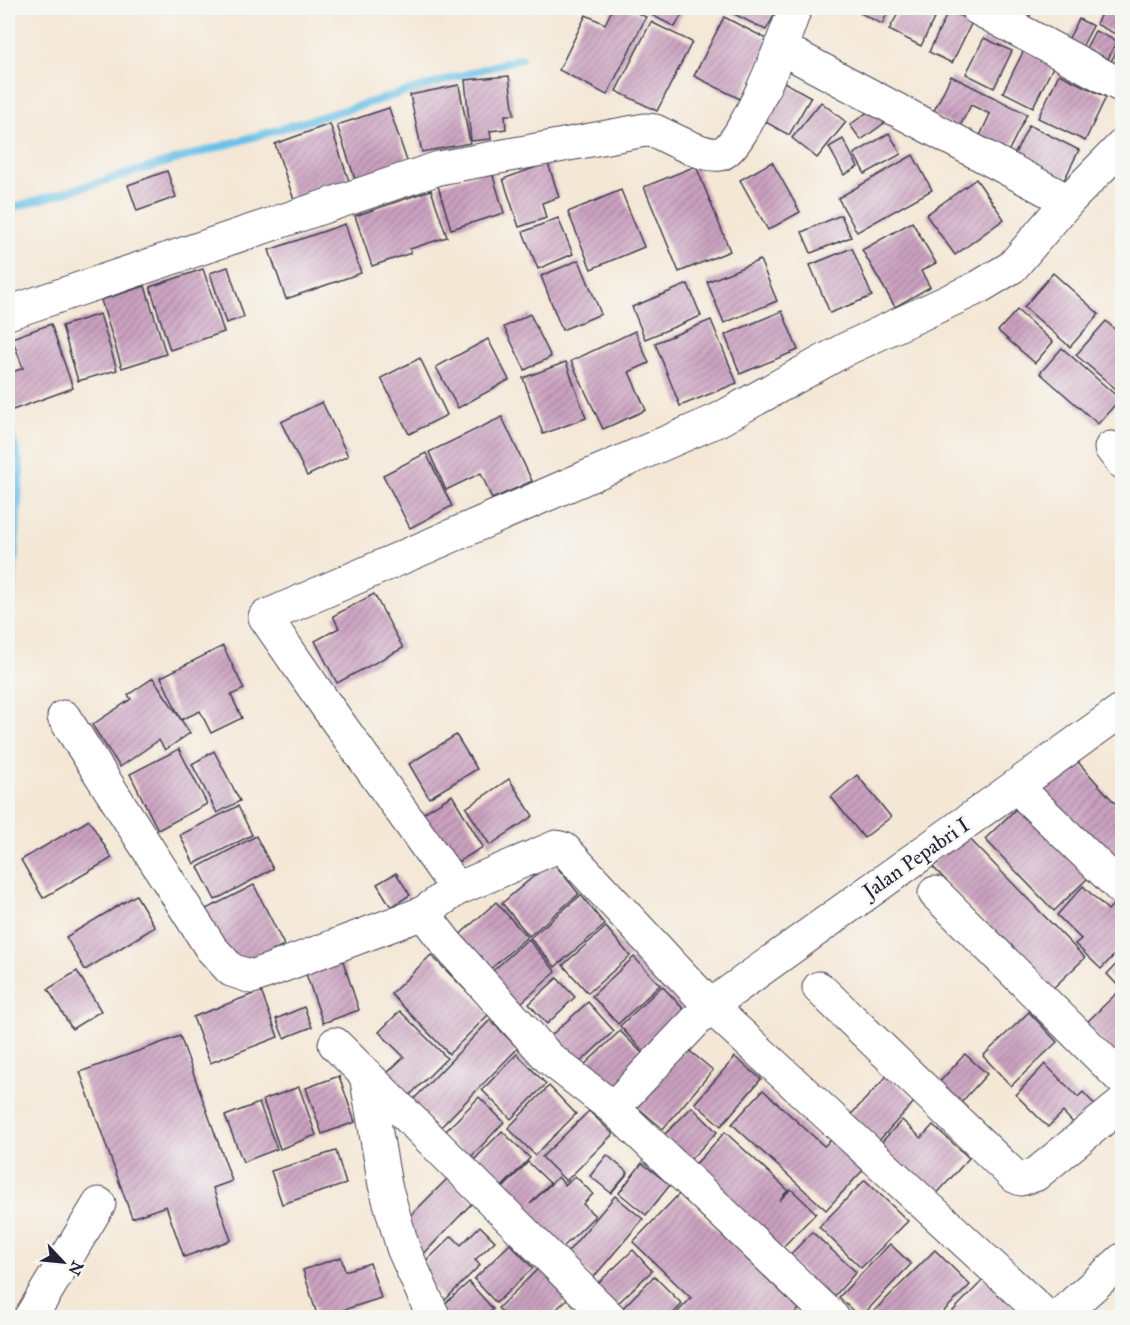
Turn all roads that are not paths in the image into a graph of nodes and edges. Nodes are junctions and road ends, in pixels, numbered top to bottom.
1 (795, 8) edge
2 (977, 8) edge
3 (781, 48) junction
4 (1122, 86) edge
5 (1122, 146) edge
6 (1068, 201) junction
7 (8, 313) edge
8 (1122, 710) edge
9 (64, 717) dead end
10 (1028, 798) dead end
11 (456, 889) junction
12 (1122, 890) edge
13 (935, 893) dead end
14 (423, 913) junction
15 (819, 988) dead end
16 (710, 1006) junction
17 (335, 1044) dead end
18 (366, 1075) junction
19 (1122, 1079) edge
20 (1122, 1104) edge
21 (613, 1108) junction
22 (99, 1204) dead end
23 (1122, 1260) edge
24 (822, 1314) edge
25 (30, 1317) edge
26 (434, 1317) edge
27 (610, 1317) edge
28 (1048, 1317) edge
29 (1057, 1317) edge

1 - 3 street
2 - 4 street
3 - 6 street
3 - 7 street
5 - 6 street
6 - 11 street
8 - 16 street, Jalan Pepabri I
9 - 14 street
10 - 12 street
11 - 14 street
11 - 16 street
13 - 19 street
14 - 21 street
15 - 20 street
16 - 21 street, Jalan Pepabri I
16 - 28 street
17 - 18 street
18 - 26 street
18 - 27 street
21 - 24 street
22 - 25 street
23 - 29 street

